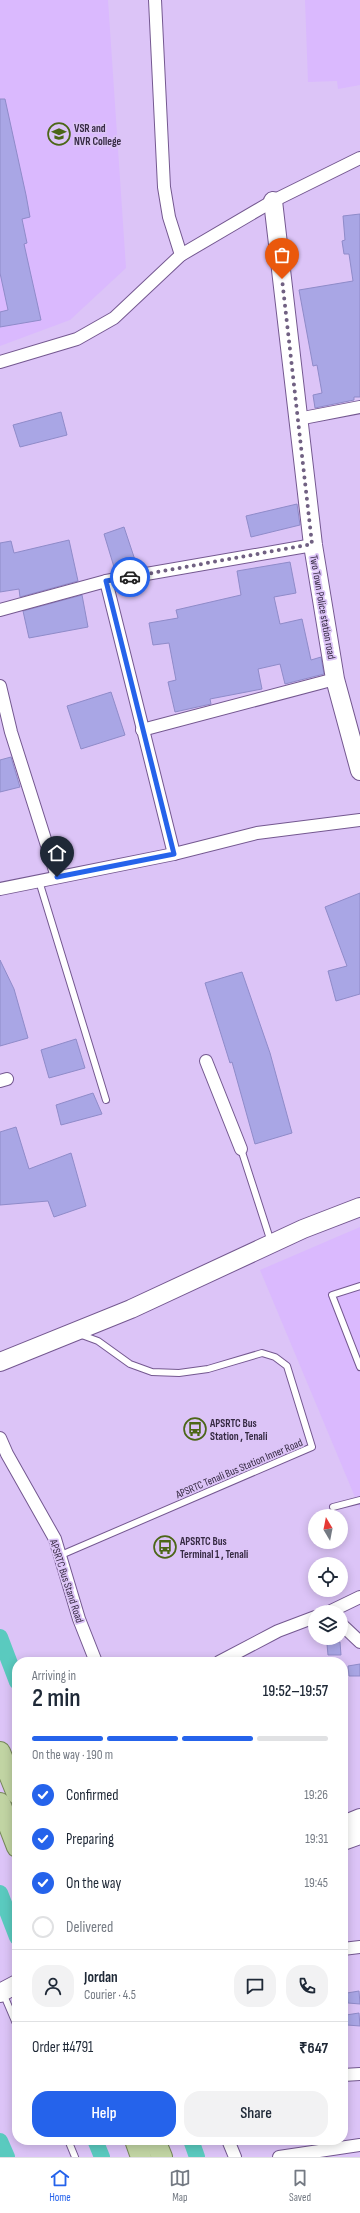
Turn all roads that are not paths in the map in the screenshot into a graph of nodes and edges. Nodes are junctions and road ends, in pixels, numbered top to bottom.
1 (154, 0) edge
2 (360, 158) edge
3 (274, 201) junction
4 (181, 255) junction
5 (0, 362) edge
6 (360, 407) edge
7 (298, 419) junction
8 (312, 544) junction
9 (106, 581) junction
10 (0, 610) edge
11 (335, 679) junction
12 (0, 686) edge
13 (142, 730) junction
14 (6, 733) edge
15 (360, 771) edge
16 (360, 820) edge
17 (174, 854) junction
18 (57, 877) junction
19 (39, 881) junction
20 (0, 889) edge
21 (206, 1061) dead end
22 (106, 1100) dead end
23 (241, 1149) joint
24 (360, 1207) edge
25 (271, 1244) junction
26 (360, 1286) edge
27 (74, 1332) junction
28 (0, 1362) edge
29 (360, 1367) edge
30 (0, 1438) edge
31 (360, 1500) edge
32 (332, 1507) dead end
33 (61, 1555) junction
34 (360, 1597) edge
35 (343, 1605) edge
36 (308, 1620) edge
37 (348, 1631) edge
38 (360, 1642) edge
39 (94, 1657) edge
40 (229, 1657) edge
41 (0, 1752) edge
42 (12, 1782) edge
43 (0, 1803) edge
44 (360, 1818) edge
45 (348, 1823) edge
46 (12, 1834) edge
47 (360, 1835) edge
48 (348, 1839) edge
49 (360, 1947) edge
50 (348, 1948) edge
51 (5, 1989) edge
52 (12, 2011) edge
53 (360, 2074) edge
54 (348, 2075) edge
55 (70, 2145) edge
56 (137, 2145) edge
57 (157, 2145) edge
58 (230, 2145) edge
59 (360, 2146) edge
60 (76, 2157) edge
61 (142, 2157) edge
62 (162, 2157) edge
63 (235, 2157) edge
64 (279, 2157) edge

1 - 4 street
2 - 3 street
3 - 4 street
3 - 7 street, Two Town Police station road
4 - 5 street
6 - 7 street
7 - 8 street, Two Town Police station road
8 - 9 street
8 - 11 street, Two Town Police station road
9 - 10 street
9 - 13 street
11 - 13 street
11 - 15 street, Two Town Police station road
12 - 14 street
13 - 17 street
14 - 18 street
16 - 17 street
17 - 18 street
18 - 19 street
19 - 20 street
19 - 22 lane
21 - 23 street
23 - 25 lane
24 - 25 street
25 - 27 street
26 - 29 lane
27 - 28 street
27 - 33 lane, APSRTC Tenali Bus Station Inner Road
30 - 33 street, APSRTC Bus Stand Road
31 - 32 lane
33 - 39 street, APSRTC Bus Stand Road
34 - 35 street
36 - 40 street
37 - 38 street
41 - 42 main road
43 - 46 main road
44 - 45 street
47 - 48 street
49 - 50 street
51 - 52 lane
53 - 54 street
55 - 60 lane
56 - 61 main road
57 - 62 main road
58 - 63 street
59 - 64 street

